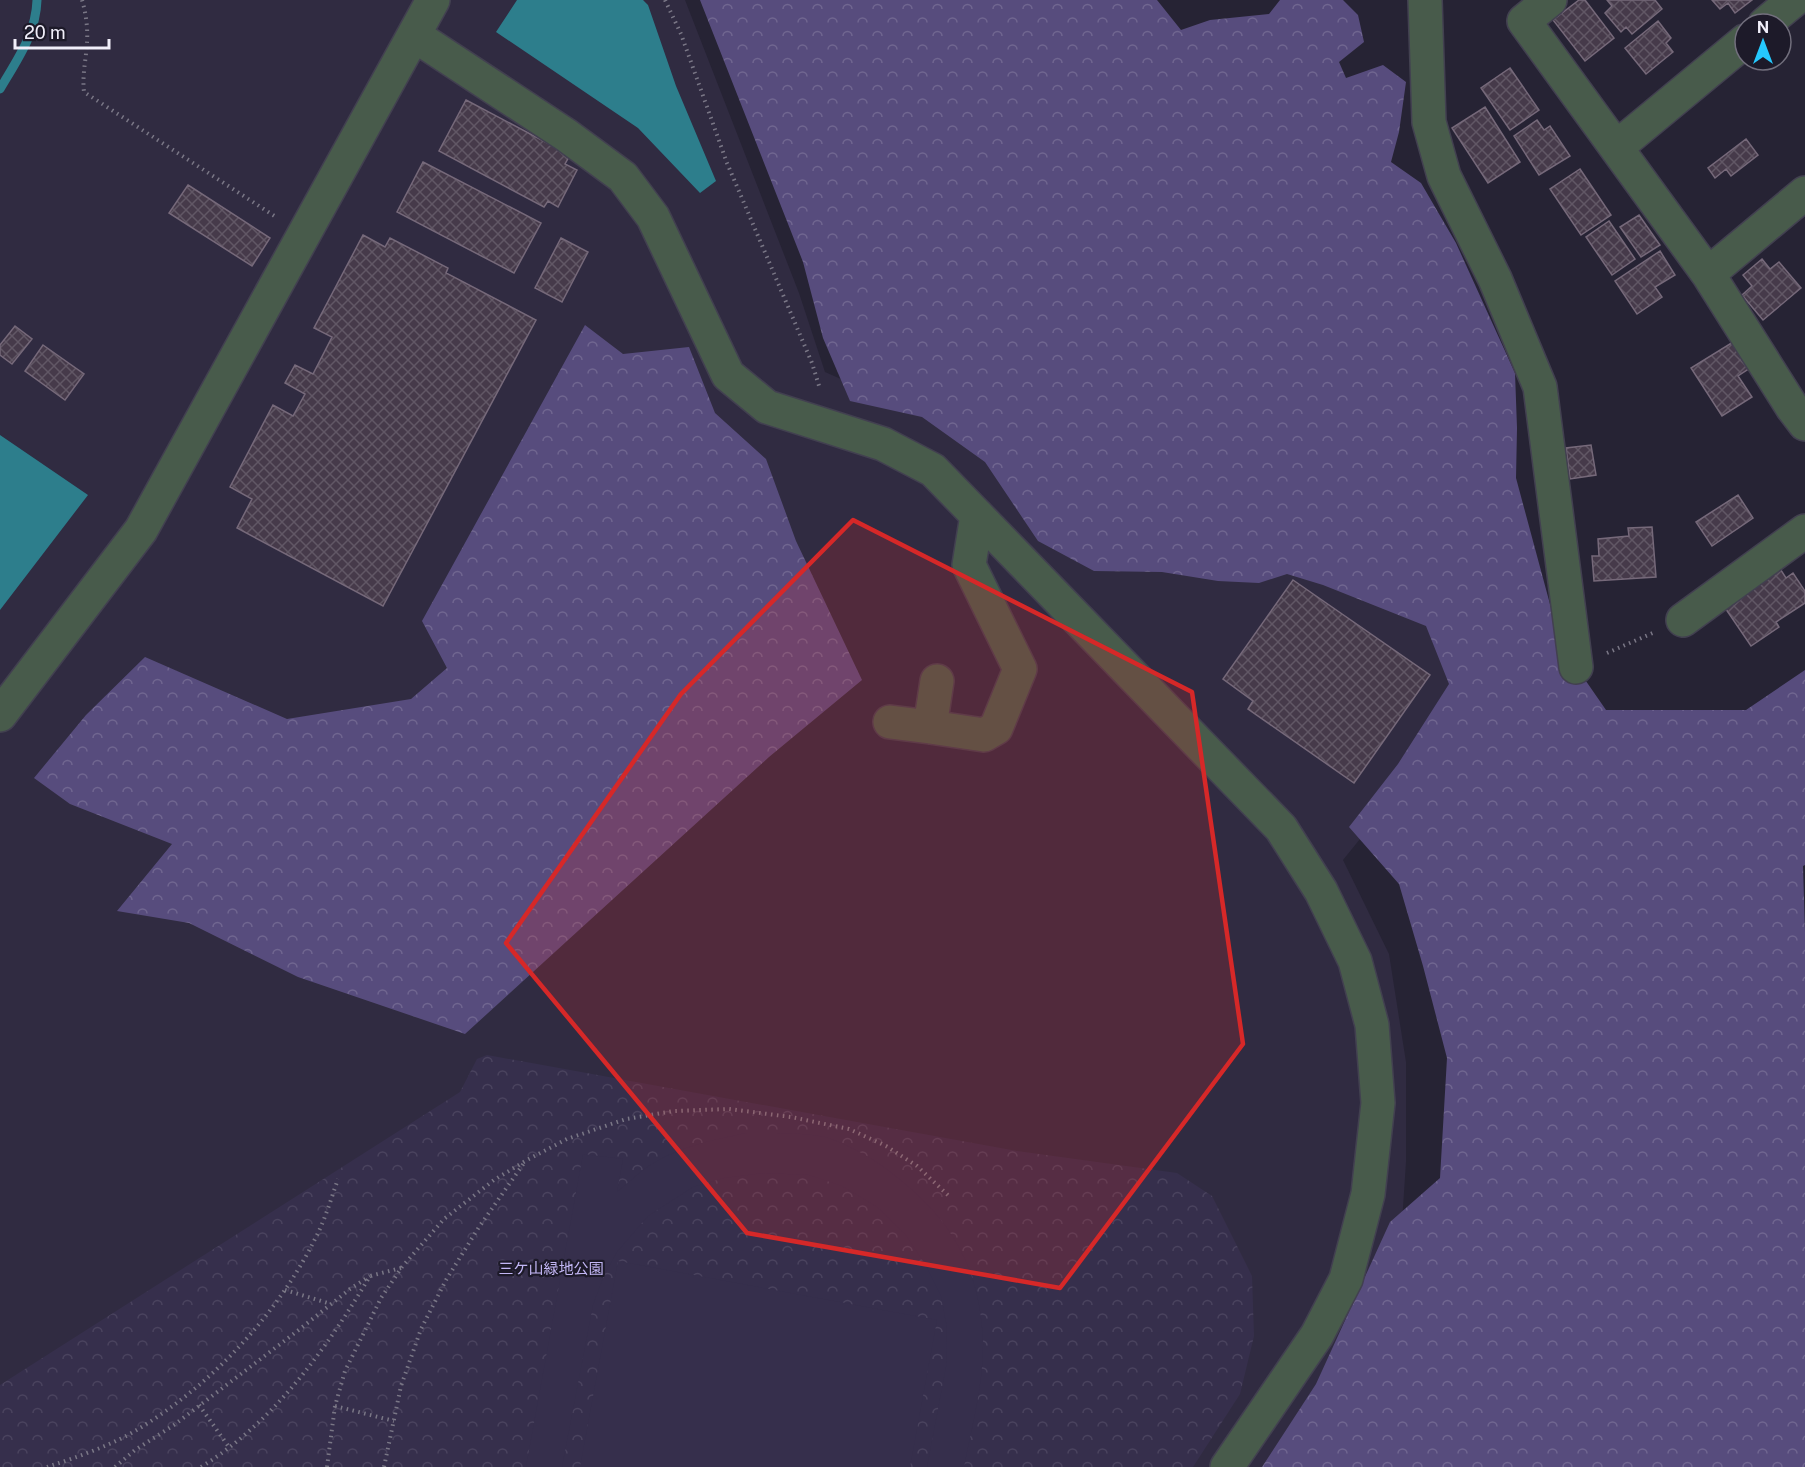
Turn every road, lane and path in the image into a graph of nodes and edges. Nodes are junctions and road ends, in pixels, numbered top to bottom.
1 (82, 0) edge
2 (433, 0) edge
3 (665, 0) edge
4 (1425, 0) edge
5 (1550, 0) edge
6 (1794, 0) edge
7 (1780, 12) edge
8 (414, 35) junction
9 (1733, 51) edge
10 (1617, 147) junction
11 (1805, 193) edge
12 (305, 235) junction
13 (1708, 274) junction
14 (1801, 409) edge
15 (813, 422) junction
16 (977, 515) junction
17 (1805, 531) edge
18 (1683, 620) joint
19 (1575, 667) joint
20 (937, 681) dead end
21 (0, 715) edge
22 (890, 722) dead end
23 (930, 727) junction
24 (526, 1160) junction
25 (338, 1179) dead end
26 (951, 1198) dead end
27 (402, 1268) junction
28 (370, 1276) junction
29 (285, 1290) junction
30 (332, 1304) junction
31 (200, 1406) junction
32 (335, 1406) junction
33 (394, 1421) junction
34 (229, 1447) junction
35 (47, 1467) edge
36 (115, 1467) edge
37 (201, 1467) edge
38 (327, 1467) edge
39 (384, 1467) edge
40 (1227, 1467) edge

1 - 12 path
2 - 8 street
3 - 15 path
4 - 19 street
5 - 10 street
6 - 7 street
8 - 12 street
8 - 15 street
9 - 10 street
10 - 13 street
11 - 13 street
12 - 21 street
13 - 14 street
15 - 16 street
16 - 23 street
16 - 40 street
17 - 18 street
18 - 19 path
20 - 23 street
22 - 23 street
24 - 26 path
24 - 27 path
24 - 33 path
25 - 29 path
27 - 28 path
27 - 32 path
28 - 30 path
28 - 34 path
29 - 30 path
29 - 35 path
30 - 31 path
31 - 34 path
31 - 36 path
32 - 33 path
32 - 38 path
33 - 39 path
34 - 37 path

